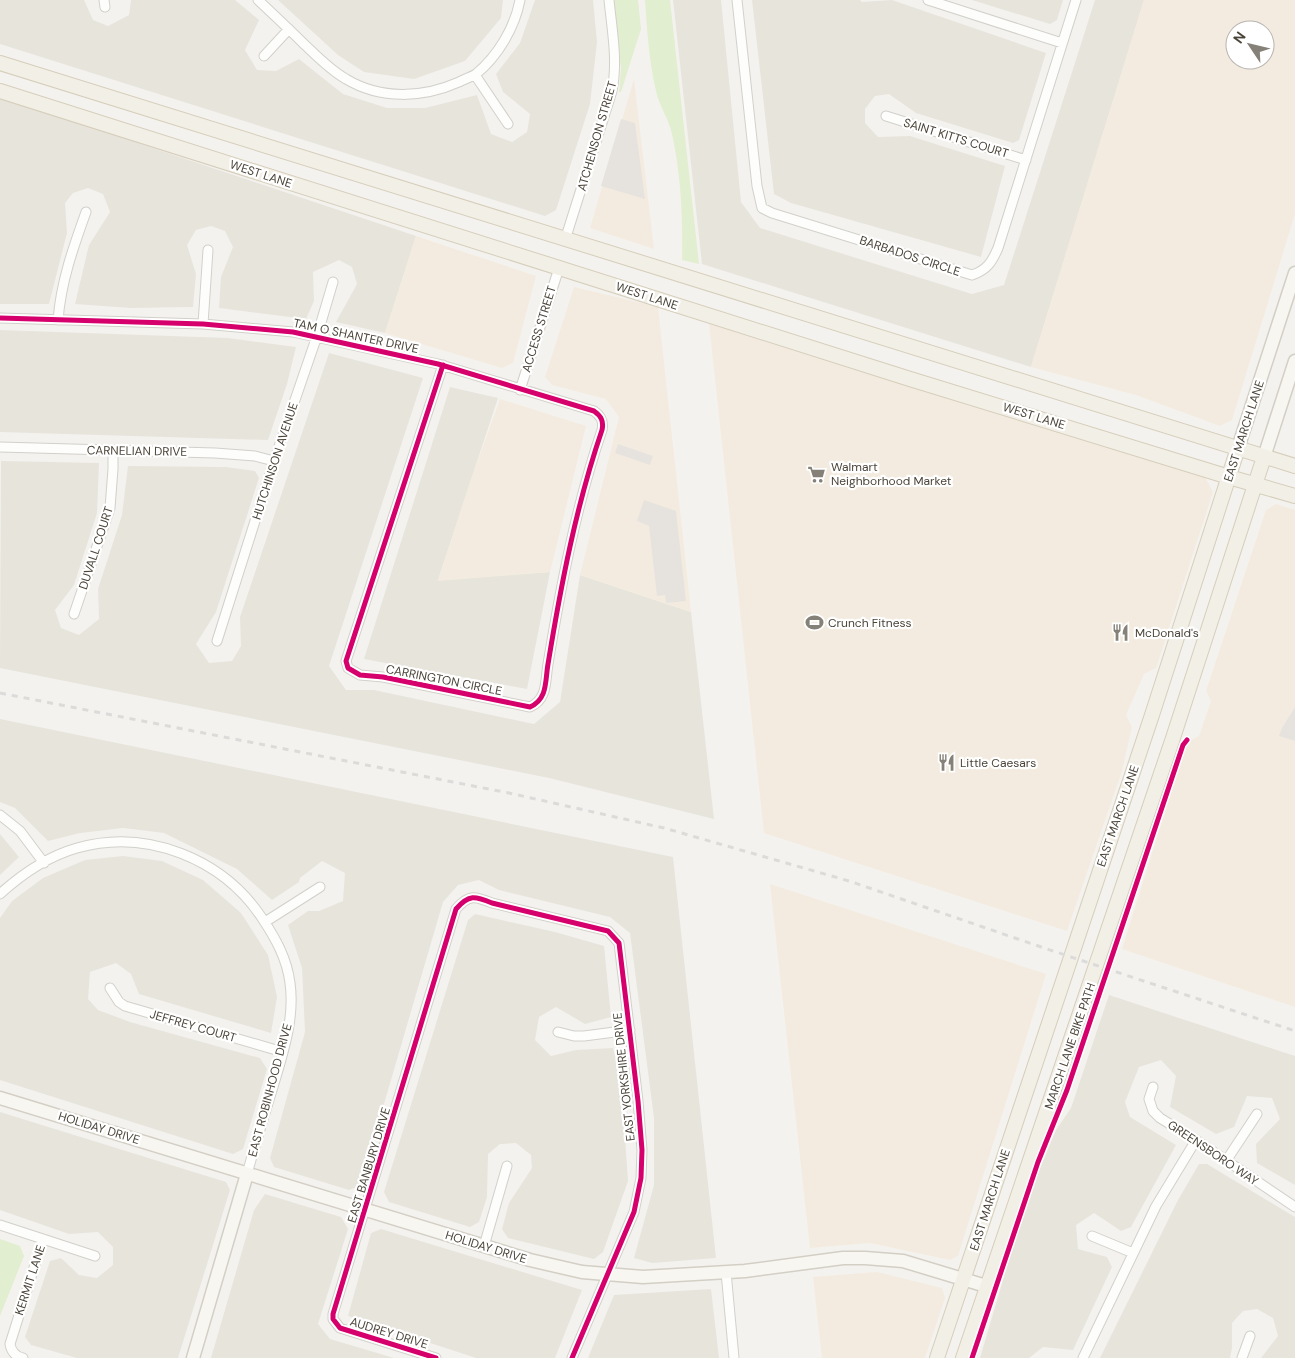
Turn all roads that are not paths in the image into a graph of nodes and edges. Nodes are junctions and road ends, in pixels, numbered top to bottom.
1 (258, 0) edge
2 (520, 0) edge
3 (609, 0) edge
4 (737, 0) edge
5 (928, 0) edge
6 (1076, 0) edge
7 (289, 29) junction
8 (1062, 42) junction
9 (264, 56) dead end
10 (0, 63) edge
11 (475, 75) junction
12 (0, 91) edge
13 (886, 116) dead end
14 (508, 124) dead end
15 (1026, 160) junction
16 (86, 212) dead end
17 (565, 240) junction
18 (208, 250) dead end
19 (559, 268) junction
20 (1295, 273) edge
21 (333, 282) dead end
22 (0, 318) edge
23 (58, 320) junction
24 (203, 324) junction
25 (317, 336) junction
26 (1295, 361) edge
27 (443, 365) junction
28 (520, 390) junction
29 (603, 424) joint
30 (0, 447) edge
31 (1238, 448) junction
32 (113, 450) junction
33 (1264, 457) junction
34 (274, 461) junction
35 (1295, 466) edge
36 (1229, 477) junction
37 (1255, 484) junction
38 (1295, 496) edge
39 (74, 614) dead end
40 (217, 641) dead end
41 (0, 815) edge
42 (44, 863) junction
43 (320, 887) dead end
44 (0, 894) edge
45 (466, 899) joint
46 (265, 922) junction
47 (110, 988) dead end
48 (630, 1030) junction
49 (558, 1032) dead end
50 (283, 1052) junction
51 (1153, 1087) dead end
52 (0, 1098) edge
53 (1257, 1114) dead end
54 (1196, 1140) junction
55 (1226, 1160) junction
56 (507, 1166) dead end
57 (247, 1174) junction
58 (1295, 1207) edge
59 (366, 1210) junction
60 (0, 1225) edge
61 (1092, 1236) dead end
62 (43, 1239) junction
63 (484, 1246) junction
64 (1133, 1254) junction
65 (95, 1256) dead end
66 (726, 1272) junction
67 (608, 1274) junction
68 (964, 1279) junction
69 (986, 1286) junction
70 (336, 1324) joint
71 (1250, 1336) dead end
72 (24, 1358) edge
73 (193, 1358) edge
74 (436, 1358) edge
75 (572, 1358) edge
76 (734, 1358) edge
77 (937, 1358) edge
78 (963, 1358) edge
79 (1083, 1358) edge
80 (1242, 1358) edge

1 - 7 street
2 - 11 street
3 - 17 street, ATCHENSON STREET
4 - 15 street, BARBADOS CIRCLE
5 - 8 street
6 - 8 street, BARBADOS CIRCLE
7 - 9 street
7 - 11 street
8 - 15 street, BARBADOS CIRCLE
10 - 17 main road
11 - 14 street
12 - 19 main road, WEST LANE
13 - 15 street, SAINT KITTS COURT
16 - 23 street
17 - 31 main road
18 - 24 street
19 - 28 street, ACCESS STREET
19 - 36 main road, WEST LANE
20 - 31 street, EAST MARCH LANE
21 - 25 street, HUTCHINSON AVENUE
22 - 23 street, TAM O SHANTER DRIVE
23 - 24 street, TAM O SHANTER DRIVE
24 - 25 street, TAM O SHANTER DRIVE
25 - 27 street, TAM O SHANTER DRIVE
25 - 34 street, HUTCHINSON AVENUE
26 - 33 street, EAST MARCH LANE
27 - 28 street, TAM O SHANTER DRIVE
27 - 29 street, CARRINGTON CIRCLE
28 - 29 street, TAM O SHANTER DRIVE
30 - 32 street, CARNELIAN DRIVE
31 - 33 main road
31 - 36 main road, EAST MARCH LANE
32 - 34 street, CARNELIAN DRIVE
32 - 39 street, DUVALL COURT
33 - 35 main road
33 - 37 main road, EAST MARCH LANE
34 - 40 street, HUTCHINSON AVENUE
36 - 37 main road, WEST LANE
36 - 68 main road, EAST MARCH LANE
37 - 38 main road, WEST LANE
37 - 69 main road, EAST MARCH LANE
41 - 42 street
42 - 44 street, EAST ROBINHOOD DRIVE
42 - 46 street, EAST ROBINHOOD DRIVE
43 - 46 street
45 - 48 street, EAST YORKSHIRE DRIVE
45 - 59 street, EAST BANBURY DRIVE
46 - 50 street, EAST ROBINHOOD DRIVE
47 - 50 street, JEFFREY COURT
48 - 49 street
48 - 67 street, EAST YORKSHIRE DRIVE
50 - 57 street, EAST ROBINHOOD DRIVE
51 - 54 street, GREENSBORO WAY
52 - 57 street, HOLIDAY DRIVE
53 - 55 street
54 - 55 street, GREENSBORO WAY
54 - 64 street
55 - 58 street, GREENSBORO WAY
56 - 63 street
57 - 59 street, HOLIDAY DRIVE
57 - 73 street, EAST ROBINHOOD DRIVE
59 - 63 street, HOLIDAY DRIVE
59 - 70 street, EAST BANBURY DRIVE
60 - 62 street, KERMIT LANE
61 - 64 street
62 - 65 street
62 - 72 street, KERMIT LANE
63 - 67 street, HOLIDAY DRIVE
64 - 79 street
66 - 67 street, HOLIDAY DRIVE
66 - 68 street, HOLIDAY DRIVE
66 - 76 street
67 - 75 street, EAST YORKSHIRE DRIVE
68 - 69 street, HOLIDAY DRIVE
68 - 77 main road, EAST MARCH LANE
69 - 78 main road, EAST MARCH LANE
70 - 74 street, AUDREY DRIVE
71 - 80 street

